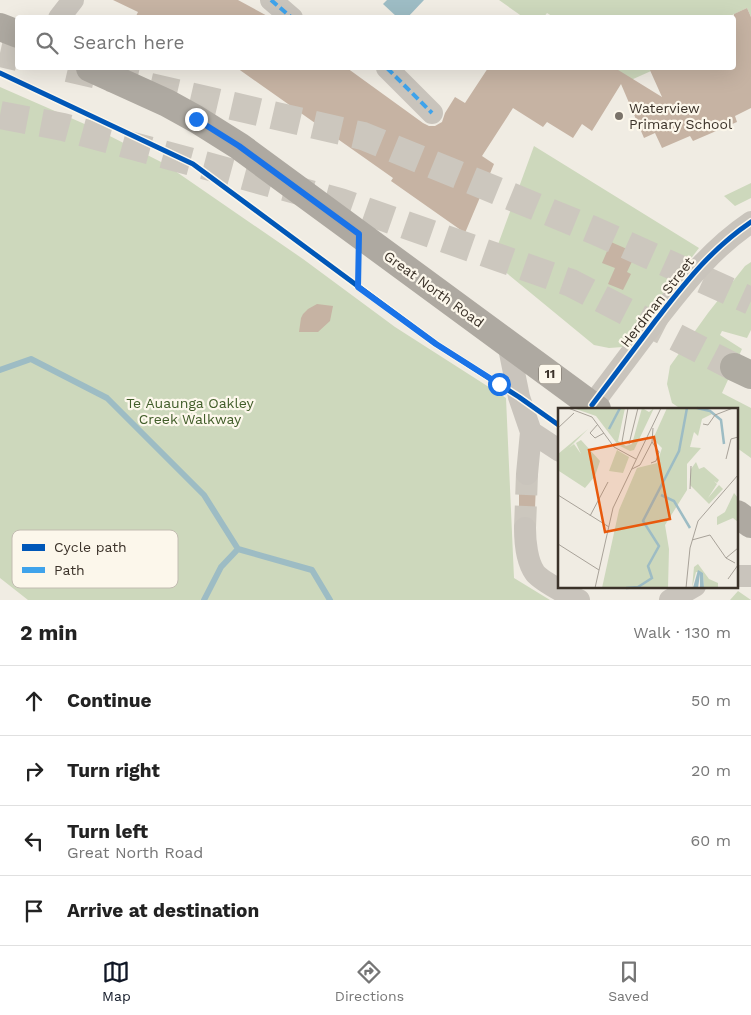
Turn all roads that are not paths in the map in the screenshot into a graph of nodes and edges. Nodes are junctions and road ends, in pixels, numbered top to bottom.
1 (73, 0) edge
2 (271, 0) edge
3 (61, 15) edge
4 (288, 15) edge
5 (0, 27) edge
6 (15, 33) edge
7 (94, 70) edge
8 (389, 70) edge
9 (432, 113) dead end
10 (751, 222) edge
11 (508, 343) junction
12 (594, 407) edge
13 (531, 432) junction
14 (558, 450) edge
15 (527, 474) tunnel mouth
16 (738, 515) edge
17 (751, 524) edge
18 (525, 528) tunnel mouth
19 (738, 576) edge
20 (751, 576) edge
21 (692, 588) edge
22 (579, 600) edge
23 (670, 600) edge

1 - 3 street
2 - 4 street
5 - 6 main road
7 - 11 main road, Great North Road / 11
8 - 9 street
10 - 12 street, Herdman Street
11 - 12 main road, Great North Road / 11
11 - 13 street
13 - 14 street
13 - 15 street
16 - 17 main road
18 - 22 street
19 - 20 street
21 - 23 street

